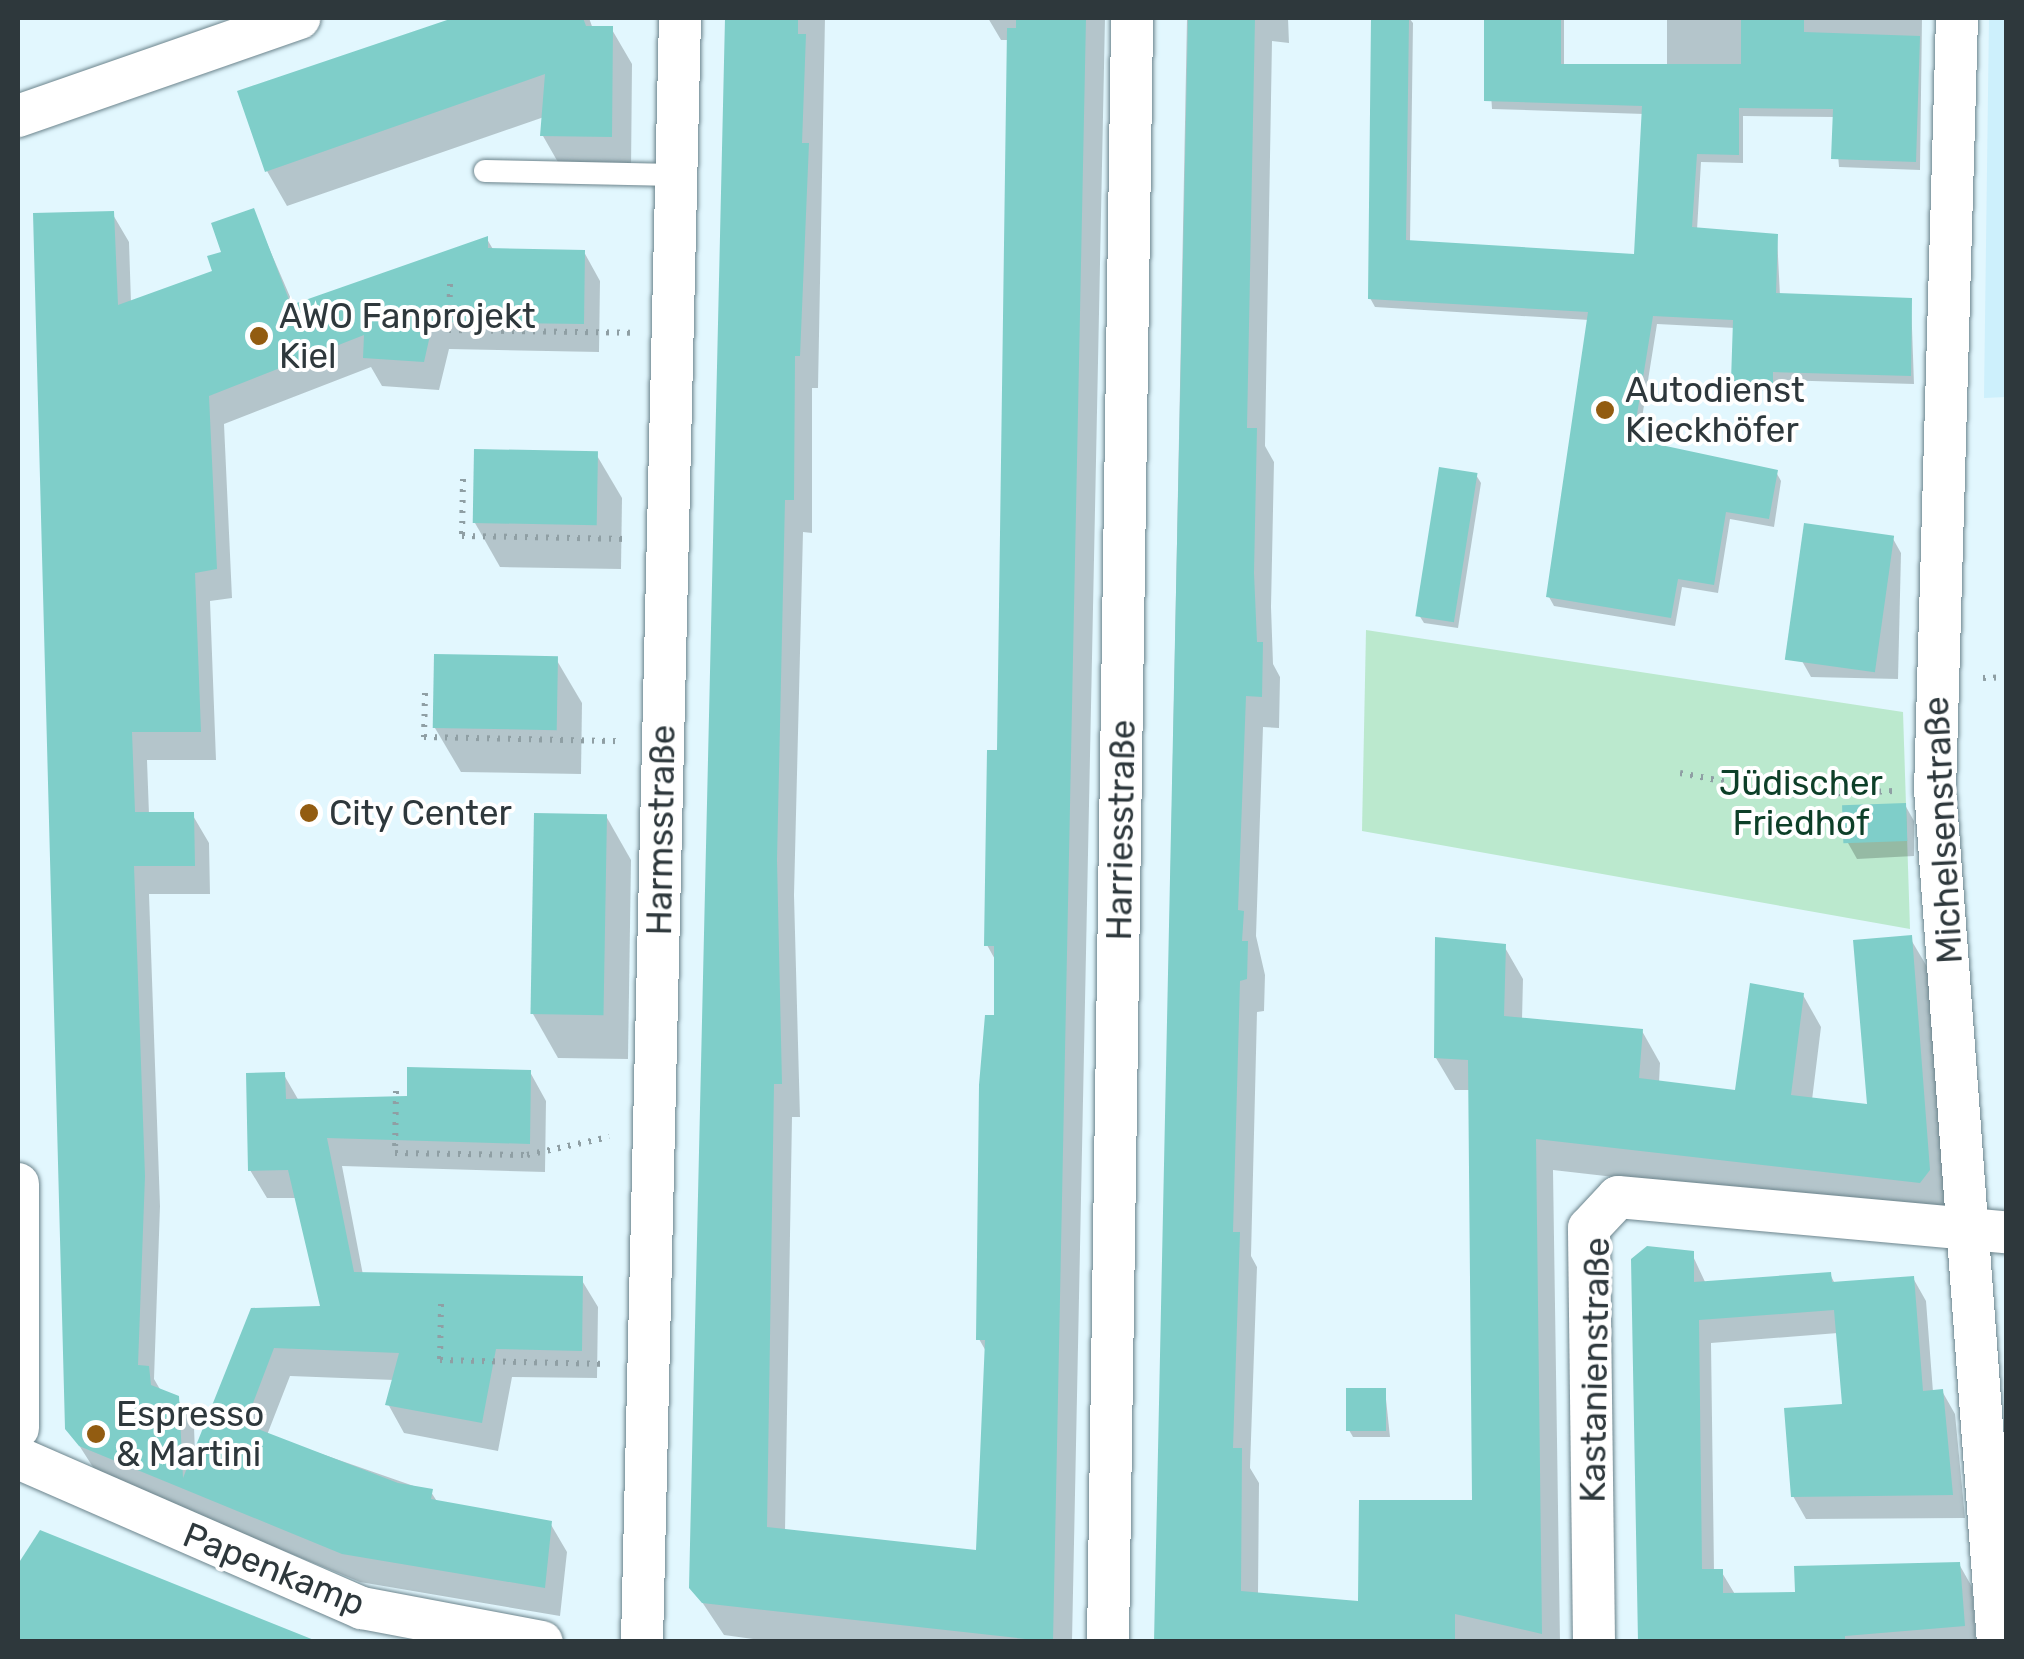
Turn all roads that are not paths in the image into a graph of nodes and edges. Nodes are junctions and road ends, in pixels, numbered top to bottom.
1 (299, 18) edge
2 (680, 18) edge
3 (1132, 18) edge
4 (1957, 18) edge
5 (18, 116) edge
6 (484, 172) dead end
7 (676, 175) junction
8 (18, 1184) edge
9 (1988, 1230) edge
10 (18, 1428) edge
11 (18, 1458) edge
12 (542, 1642) edge
13 (642, 1642) edge
14 (1108, 1642) edge
15 (1594, 1642) edge
16 (1998, 1642) edge

1 - 5 street
2 - 7 street, Harmsstraße
3 - 14 street, Harriesstraße
4 - 9 street, Michelsenstraße
6 - 7 lane
7 - 13 street, Harmsstraße
8 - 10 street
9 - 15 street, Kastanienstraße
9 - 16 street, Michelsenstraße
11 - 12 street, Papenkamp

